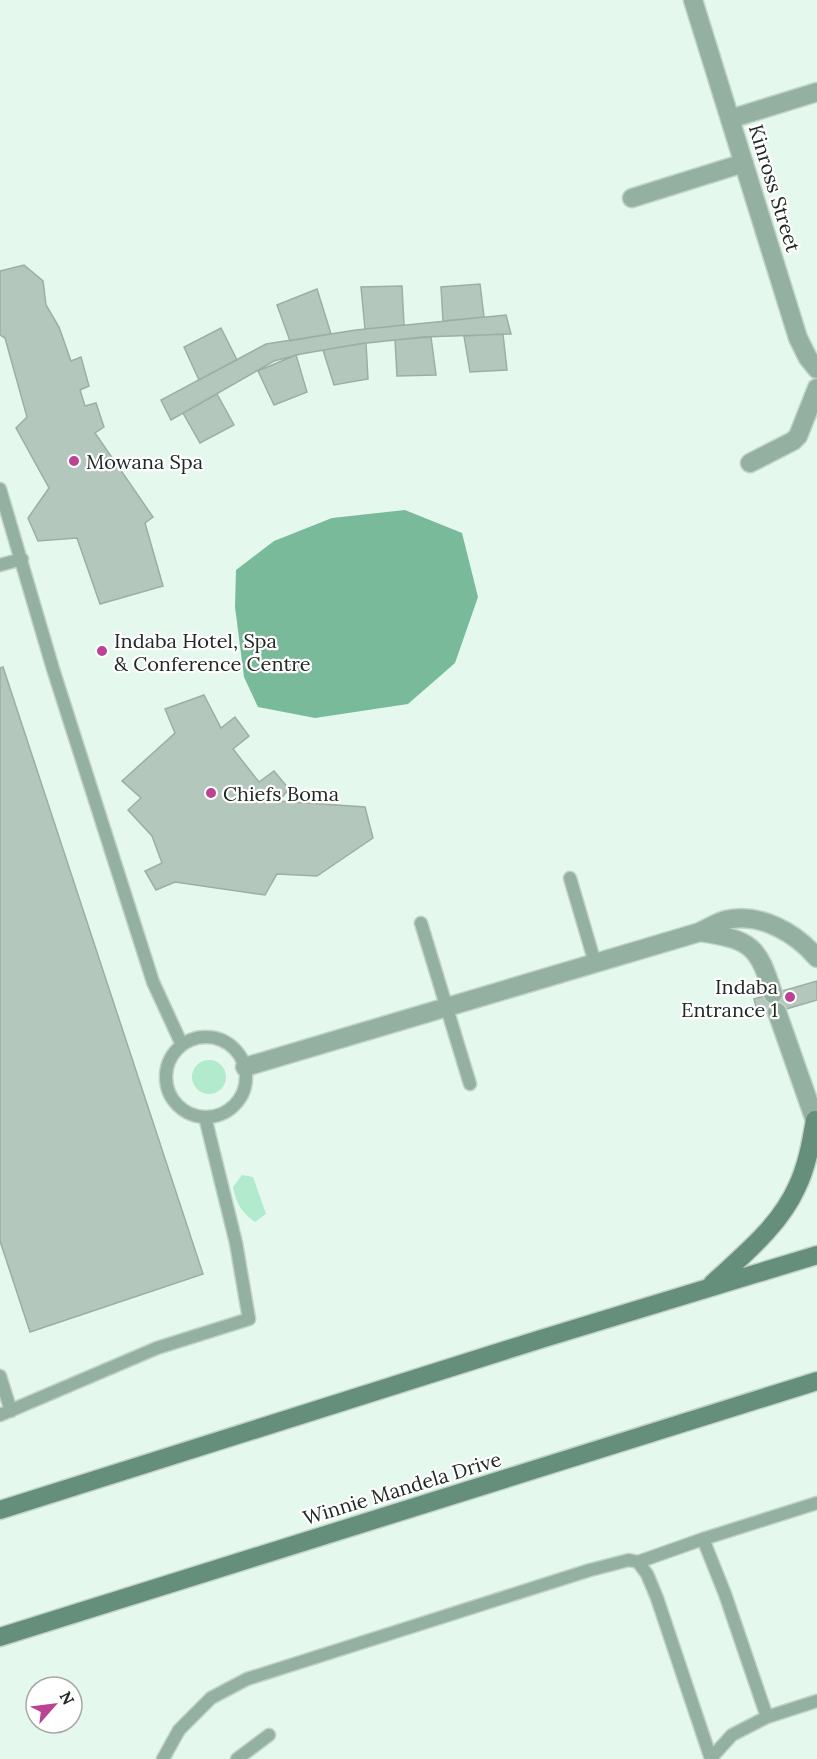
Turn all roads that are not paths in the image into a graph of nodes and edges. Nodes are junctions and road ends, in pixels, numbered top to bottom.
1 (693, 0) edge
2 (817, 92) edge
3 (730, 119) junction
4 (744, 163) junction
5 (632, 198) dead end
6 (817, 369) edge
7 (817, 388) edge
8 (750, 463) dead end
9 (0, 489) edge
10 (22, 559) junction
11 (0, 565) edge
12 (570, 878) dead end
13 (421, 923) dead end
14 (700, 932) junction
15 (817, 958) edge
16 (595, 963) junction
17 (447, 1007) junction
18 (182, 1045) junction
19 (245, 1068) junction
20 (470, 1084) dead end
21 (205, 1117) junction
22 (816, 1123) edge
23 (817, 1255) edge
24 (708, 1288) junction
25 (0, 1376) edge
26 (817, 1381) edge
27 (6, 1413) edge
28 (817, 1503) edge
29 (0, 1510) edge
30 (703, 1539) junction
31 (638, 1562) junction
32 (0, 1637) edge
33 (817, 1701) edge
34 (767, 1717) junction
35 (269, 1734) dead end
36 (163, 1759) edge
37 (237, 1759) edge
38 (711, 1759) edge

1 - 3 street, Kinross Street
2 - 3 street, Kinross Street
3 - 4 street, Kinross Street
4 - 5 street
4 - 6 street, Kinross Street
7 - 8 street
9 - 10 lane
10 - 11 lane
10 - 18 lane
12 - 16 lane
13 - 17 lane
14 - 15 street
14 - 16 street
14 - 22 street
16 - 17 street
17 - 19 street
17 - 20 lane
18 - 19 lane
18 - 21 lane
19 - 21 lane
21 - 27 lane
22 - 24 main road
23 - 24 main road
24 - 29 main road
25 - 27 lane
26 - 32 main road, Winnie Mandela Drive
28 - 30 lane
30 - 31 lane
30 - 34 lane
31 - 36 lane
31 - 38 lane
33 - 34 lane
34 - 38 lane
35 - 37 lane

